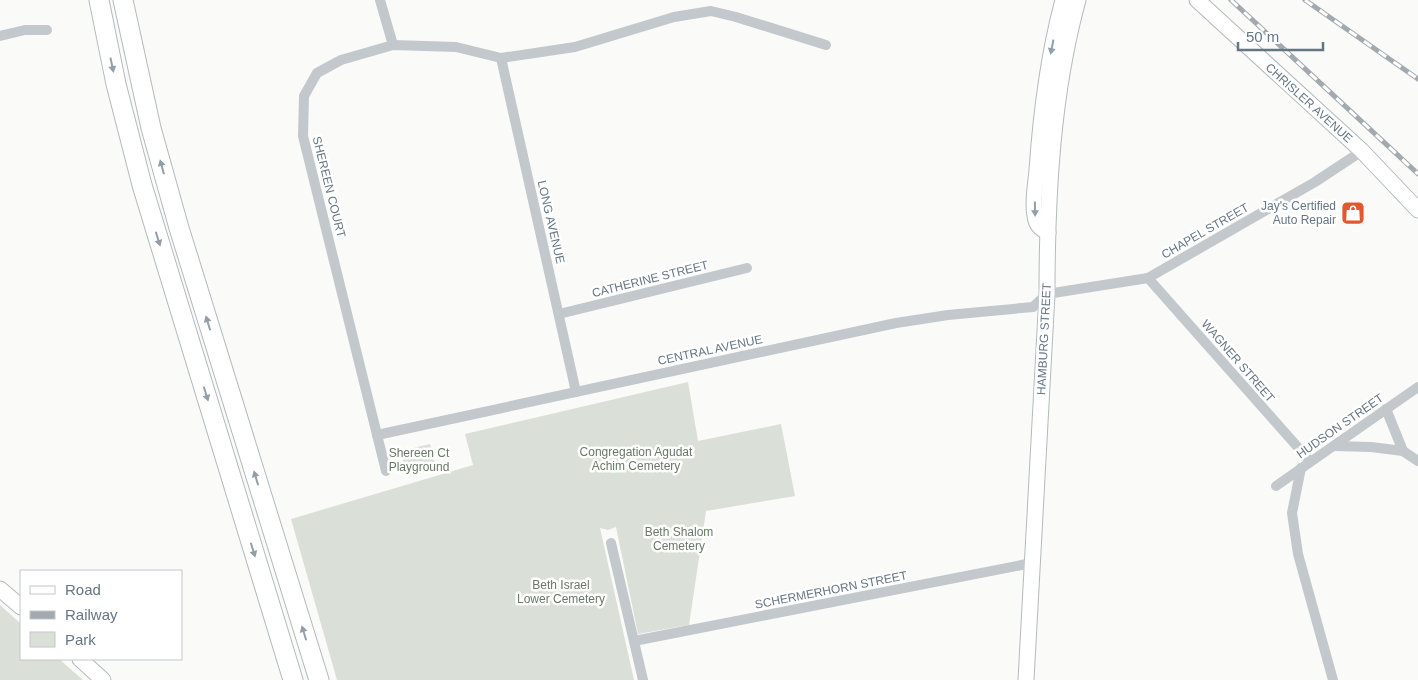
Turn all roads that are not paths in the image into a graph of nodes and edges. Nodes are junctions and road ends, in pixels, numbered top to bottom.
1 (98, 0) edge
2 (124, 0) edge
3 (380, 0) edge
4 (1063, 0) edge
5 (1078, 0) edge
6 (1197, 0) edge
7 (48, 30) dead end
8 (0, 36) edge
9 (393, 45) junction
10 (826, 46) dead end
11 (501, 58) junction
12 (1362, 150) junction
13 (1418, 210) edge
14 (1048, 233) junction
15 (747, 268) dead end
16 (1148, 278) junction
17 (1047, 294) junction
18 (559, 314) junction
19 (1418, 387) edge
20 (576, 392) junction
21 (1386, 409) junction
22 (377, 435) junction
23 (1334, 446) junction
24 (1403, 451) junction
25 (1310, 461) junction
26 (1418, 461) edge
27 (1301, 468) junction
28 (386, 471) dead end
29 (1276, 486) dead end
30 (610, 543) dead end
31 (1032, 563) junction
32 (0, 588) edge
33 (20, 606) edge
34 (634, 641) junction
35 (81, 660) edge
36 (103, 680) edge
37 (293, 680) edge
38 (319, 680) edge
39 (643, 680) edge
40 (1026, 680) edge
41 (1333, 680) edge

1 -> 37 highway
38 -> 2 highway
3 - 9 street
4 -> 14 main road
5 - 14 main road, HAMBURG STREET
6 - 12 main road, CHRISLER AVENUE
7 - 8 street
9 - 11 street, SHEREEN COURT
9 - 22 street, SHEREEN COURT
10 - 11 street, SHEREEN COURT
11 - 18 street, LONG AVENUE
12 - 13 main road, CHRISLER AVENUE
12 - 16 street, CHAPEL STREET
14 - 17 main road, HAMBURG STREET
15 - 18 street, CATHERINE STREET
16 - 17 street, CHAPEL STREET
16 - 25 street, WAGNER STREET
17 - 20 street, CENTRAL AVENUE
17 - 31 main road, HAMBURG STREET
18 - 20 street, LONG AVENUE
19 - 21 street, HUDSON STREET
20 - 22 street, CENTRAL AVENUE
21 - 23 street, HUDSON STREET
21 - 24 street
22 - 28 street, SHEREEN COURT
23 - 24 street
23 - 25 street, HUDSON STREET
24 - 26 street
25 - 27 street, HUDSON STREET
27 - 29 street, HUDSON STREET
27 - 41 street
30 - 34 street
31 - 34 street, SCHERMERHORN STREET
31 - 40 main road, HAMBURG STREET
32 - 33 main road
34 - 39 street
35 - 36 main road

